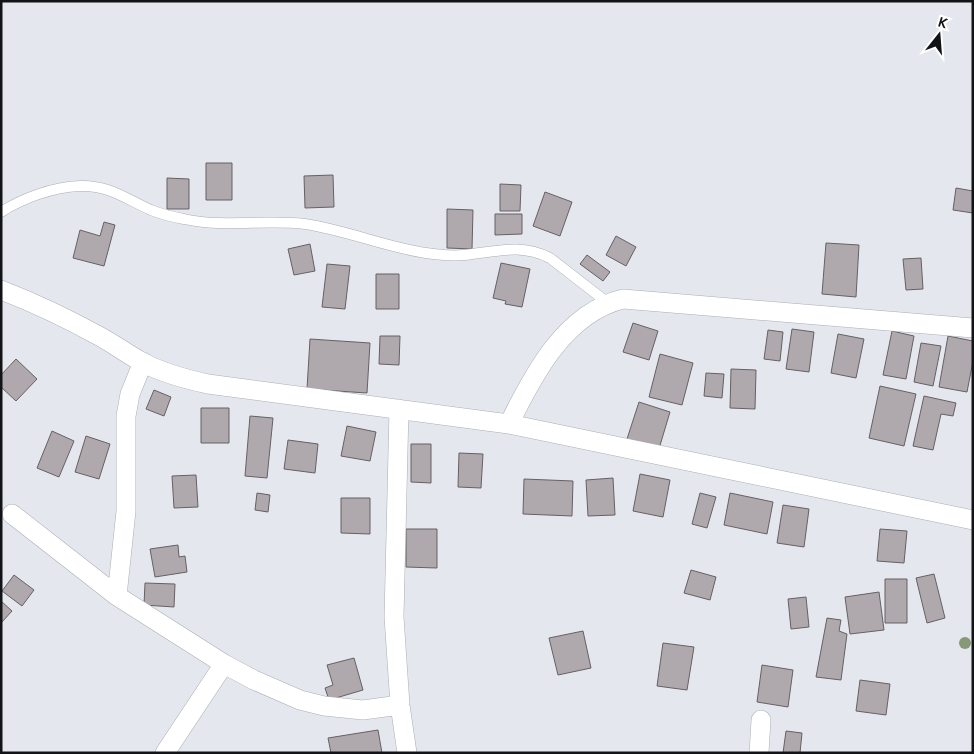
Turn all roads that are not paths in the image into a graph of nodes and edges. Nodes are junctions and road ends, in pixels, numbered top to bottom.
1 (1, 212) edge
2 (1, 290) edge
3 (608, 302) junction
4 (973, 328) edge
5 (143, 362) junction
6 (399, 409) junction
7 (509, 424) junction
8 (12, 514) dead end
9 (973, 520) edge
10 (117, 596) junction
11 (224, 664) junction
12 (400, 705) junction
13 (762, 720) dead end
14 (165, 753) edge
15 (407, 753) edge
16 (759, 753) edge

1 - 3 lane
2 - 5 street
3 - 4 street
3 - 7 street
5 - 6 street
5 - 10 street
6 - 7 street
6 - 12 street
7 - 9 street
8 - 10 street
10 - 11 street
11 - 12 street
11 - 14 street
12 - 15 street
13 - 16 street

